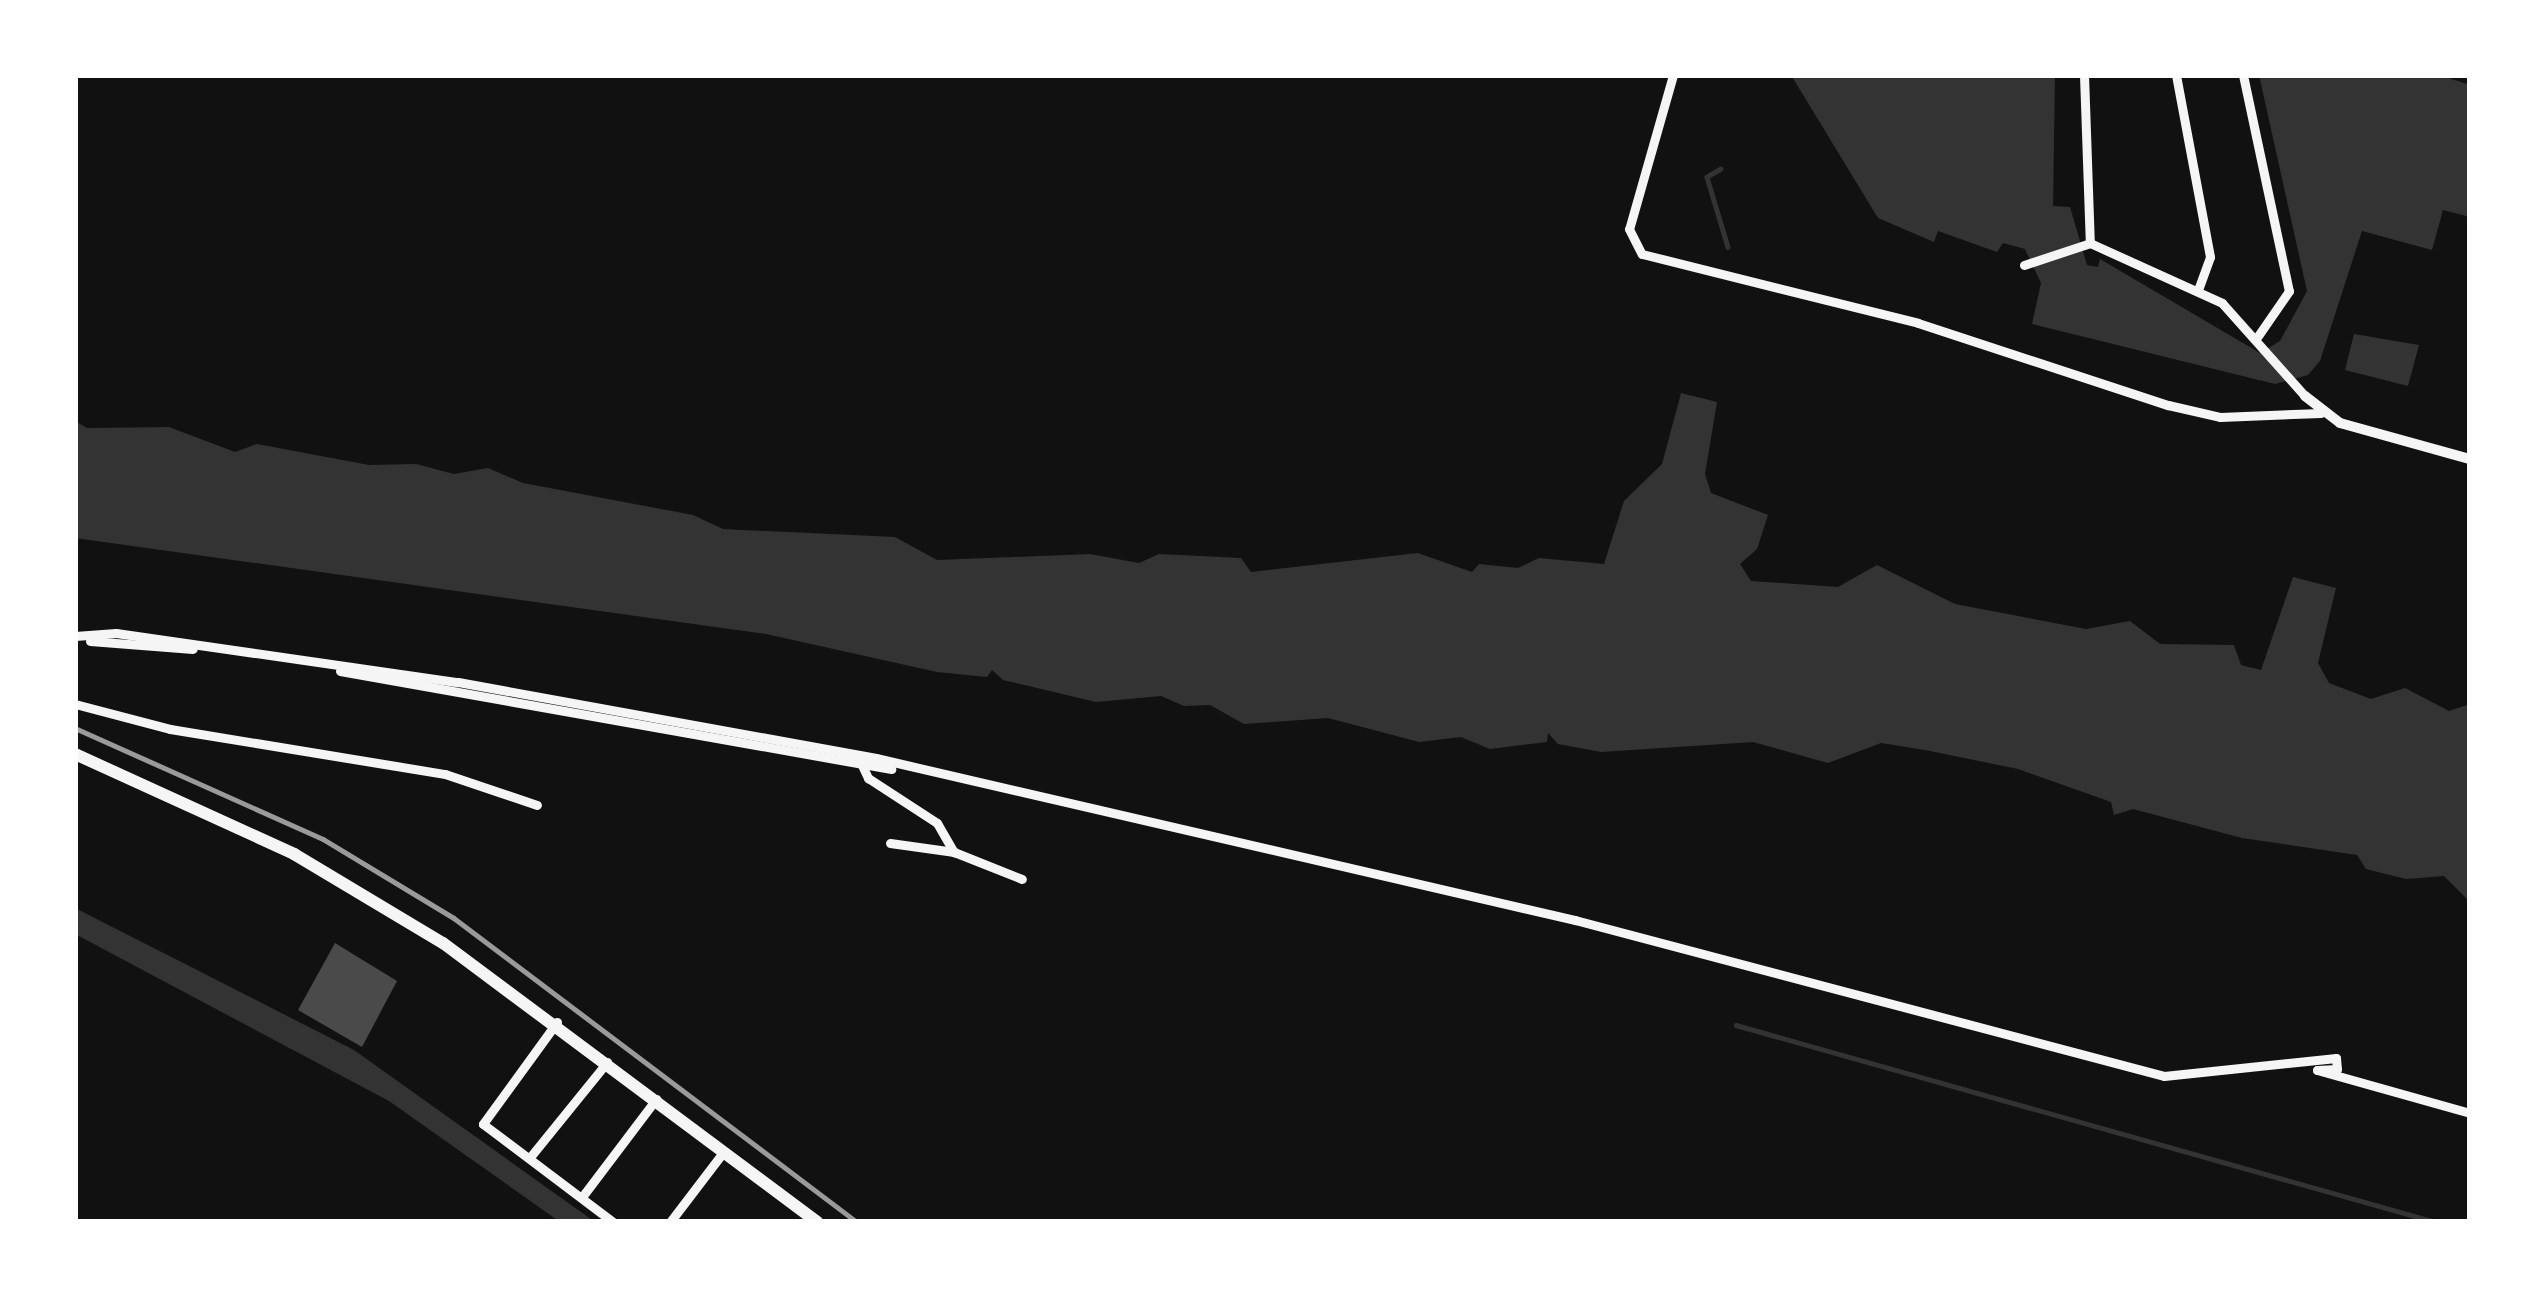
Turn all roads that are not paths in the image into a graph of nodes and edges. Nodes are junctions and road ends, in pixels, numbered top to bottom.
1 (1673, 75) edge
2 (2084, 75) edge
3 (2176, 75) edge
4 (2243, 75) edge
5 (2090, 243) junction
6 (2024, 265) dead end
7 (2199, 288) junction
8 (2258, 337) junction
9 (2305, 396) joint
10 (2320, 412) junction
11 (2470, 459) edge
12 (75, 638) edge
13 (75, 704) edge
14 (75, 754) edge
15 (862, 763) junction
16 (908, 773) dead end
17 (537, 806) dead end
18 (890, 843) dead end
19 (954, 852) junction
20 (1022, 879) dead end
21 (558, 1022) junction
22 (608, 1061) junction
23 (656, 1099) junction
24 (2470, 1114) edge
25 (724, 1151) junction
26 (531, 1156) junction
27 (583, 1197) junction
28 (800, 1217) edge
29 (613, 1222) edge
30 (670, 1222) edge
31 (817, 1222) edge

1 - 10 street
2 - 5 street
3 - 7 street
4 - 8 street
5 - 6 street
5 - 7 street
7 - 8 street
8 - 9 street
9 - 10 street
10 - 11 street
12 - 15 street
12 - 24 street
13 - 17 street
14 - 21 main road
15 - 16 street
15 - 19 street
18 - 19 street
19 - 20 street
21 - 22 main road
21 - 26 street
22 - 23 main road
22 - 26 street
23 - 25 main road
23 - 27 street
25 - 28 main road
25 - 30 street
26 - 27 street
27 - 29 street
28 - 31 main road

